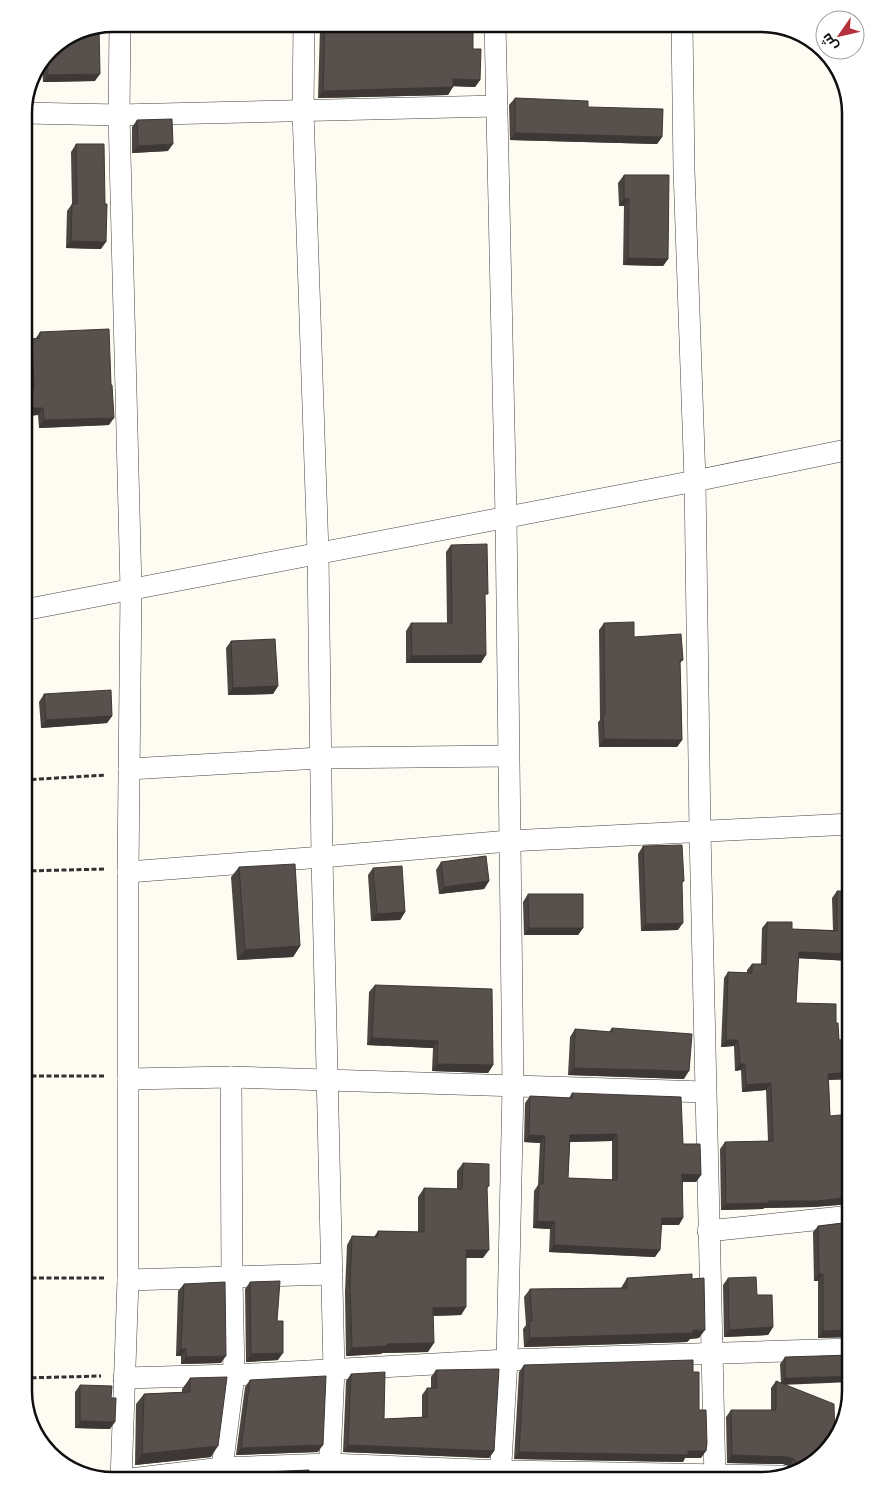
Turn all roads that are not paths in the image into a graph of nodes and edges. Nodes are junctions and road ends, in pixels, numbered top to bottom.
1 (120, 32) edge
2 (304, 32) edge
3 (495, 33) edge
4 (682, 33) edge
5 (497, 106) junction
6 (303, 111) junction
7 (33, 113) edge
8 (119, 115) junction
9 (842, 451) edge
10 (695, 481) junction
11 (506, 517) junction
12 (318, 554) junction
13 (131, 590) junction
14 (33, 608) edge
15 (508, 756) junction
16 (320, 758) junction
17 (129, 771) junction
18 (842, 824) edge
19 (700, 832) junction
20 (509, 841) junction
21 (322, 858) junction
22 (128, 870) junction
23 (231, 1077) junction
24 (128, 1078) junction
25 (328, 1081) junction
26 (513, 1087) junction
27 (705, 1092) junction
28 (842, 1217) edge
29 (708, 1232) junction
30 (332, 1274) junction
31 (232, 1278) junction
32 (128, 1279) junction
33 (842, 1350) edge
34 (713, 1353) junction
35 (507, 1360) junction
36 (334, 1370) junction
37 (234, 1375) junction
38 (124, 1376) junction
39 (122, 1471) edge
40 (222, 1471) edge
41 (329, 1472) edge
42 (501, 1472) edge
43 (715, 1472) edge

1 - 8 street
2 - 6 street
3 - 5 street
4 - 10 street
5 - 6 street
5 - 11 street
6 - 8 street
6 - 12 street
7 - 8 street
8 - 13 street
9 - 10 street
10 - 11 street
10 - 19 street
11 - 12 street
11 - 15 street
12 - 13 street
12 - 16 street
13 - 14 street
13 - 17 street
15 - 16 street
15 - 20 street
16 - 17 street
16 - 21 street
17 - 22 street
18 - 19 street
19 - 20 street
19 - 27 street
20 - 21 street
20 - 26 street
21 - 22 street
21 - 25 street
22 - 24 street
23 - 24 street
23 - 25 street
23 - 31 street
24 - 32 street
25 - 26 street
25 - 30 street
26 - 27 street
26 - 35 street
27 - 29 street
28 - 29 street
29 - 34 street
30 - 31 street
30 - 36 street
31 - 32 street
31 - 37 street
32 - 38 street
33 - 34 street
34 - 35 street
34 - 43 street
35 - 36 street
35 - 42 street
36 - 37 street
36 - 41 street
37 - 38 street
37 - 40 street
38 - 39 street

